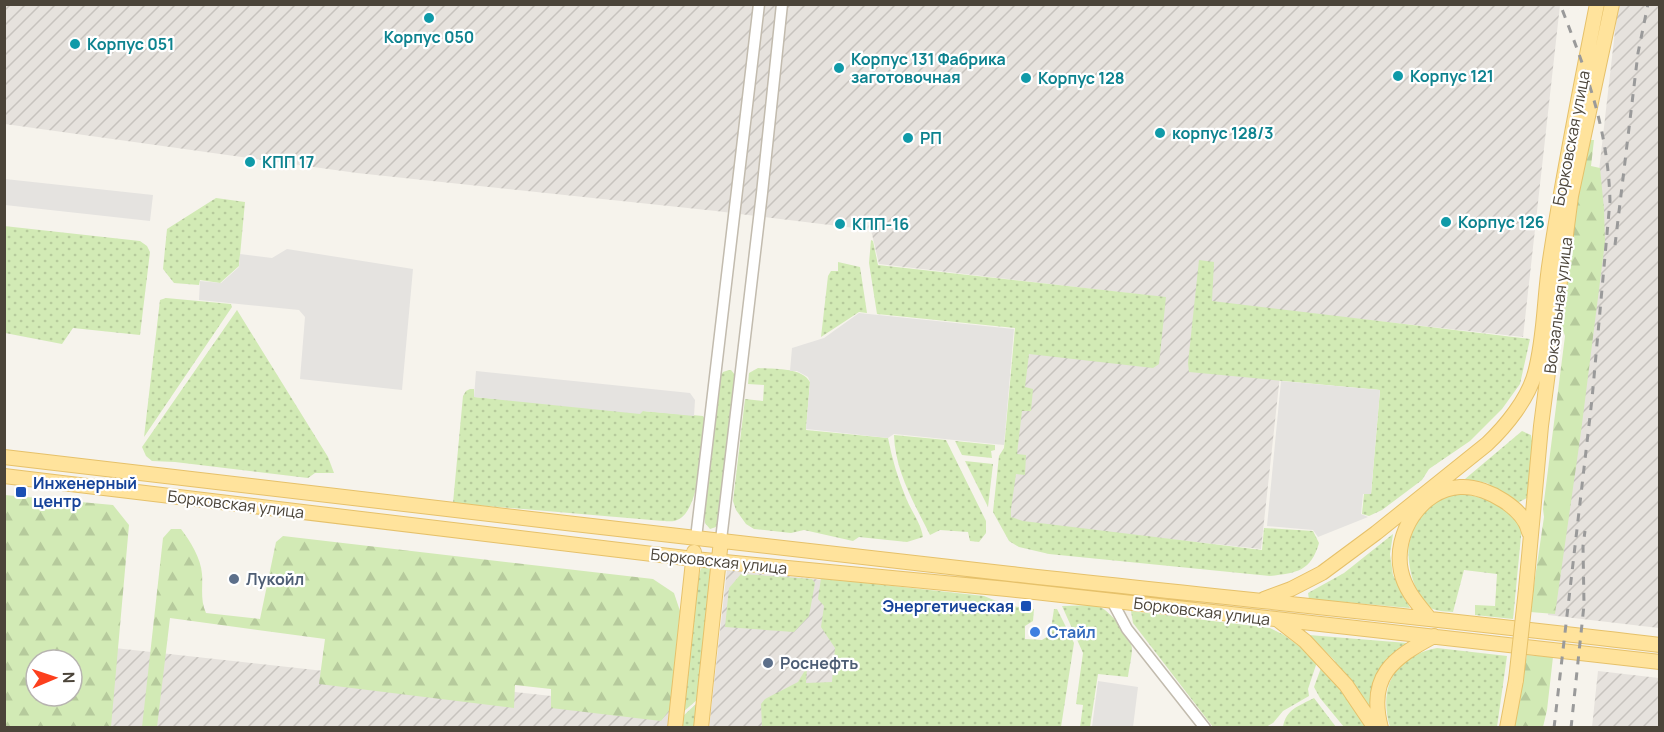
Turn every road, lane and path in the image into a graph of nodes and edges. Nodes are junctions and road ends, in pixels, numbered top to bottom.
1 (759, 4) edge
2 (782, 4) edge
3 (1597, 4) edge
4 (1612, 4) edge
5 (1513, 413) junction
6 (1542, 426) junction
7 (4, 457) edge
8 (135, 472) junction
9 (4, 476) edge
10 (132, 492) junction
11 (1534, 502) junction
12 (1513, 507) junction
13 (696, 538) junction
14 (1530, 538) junction
15 (721, 540) junction
16 (694, 559) junction
17 (719, 562) junction
18 (1112, 601) junction
19 (1259, 601) junction
20 (1429, 618) junction
21 (1278, 620) junction
22 (1434, 636) junction
23 (1659, 645) edge
24 (1659, 662) edge
25 (675, 728) edge
26 (701, 728) edge
27 (1205, 728) edge
28 (1375, 728) edge
29 (1381, 728) edge
30 (1507, 728) edge

1 - 13 street
2 - 15 street
3 - 5 main road, Борковская улица
4 - 6 main road, Вокзальная улица
5 - 6 main road
5 - 19 main road, Борковская улица
6 - 11 main road, Вокзальная улица
7 - 8 main road, Борковская улица
8 - 10 main road
8 - 13 main road, Борковская улица
9 - 10 main road, Борковская улица
10 - 16 main road, Борковская улица
11 - 12 main road
11 - 14 main road, Вокзальная улица
12 - 14 main road
12 - 20 main road
13 - 15 main road, Борковская улица
13 - 16 main road
14 - 30 main road, Вокзальная улица, bridge
15 - 17 main road
15 - 19 main road, Борковская улица
16 - 17 main road, Борковская улица
16 - 25 main road
17 - 18 main road, Борковская улица
17 - 26 main road
18 - 21 main road, Борковская улица
18 - 27 street
19 - 20 main road, Борковская улица
20 - 23 main road, Борковская улица
21 - 22 main road, Борковская улица
21 - 28 main road
22 - 24 main road, Борковская улица
22 - 29 main road

